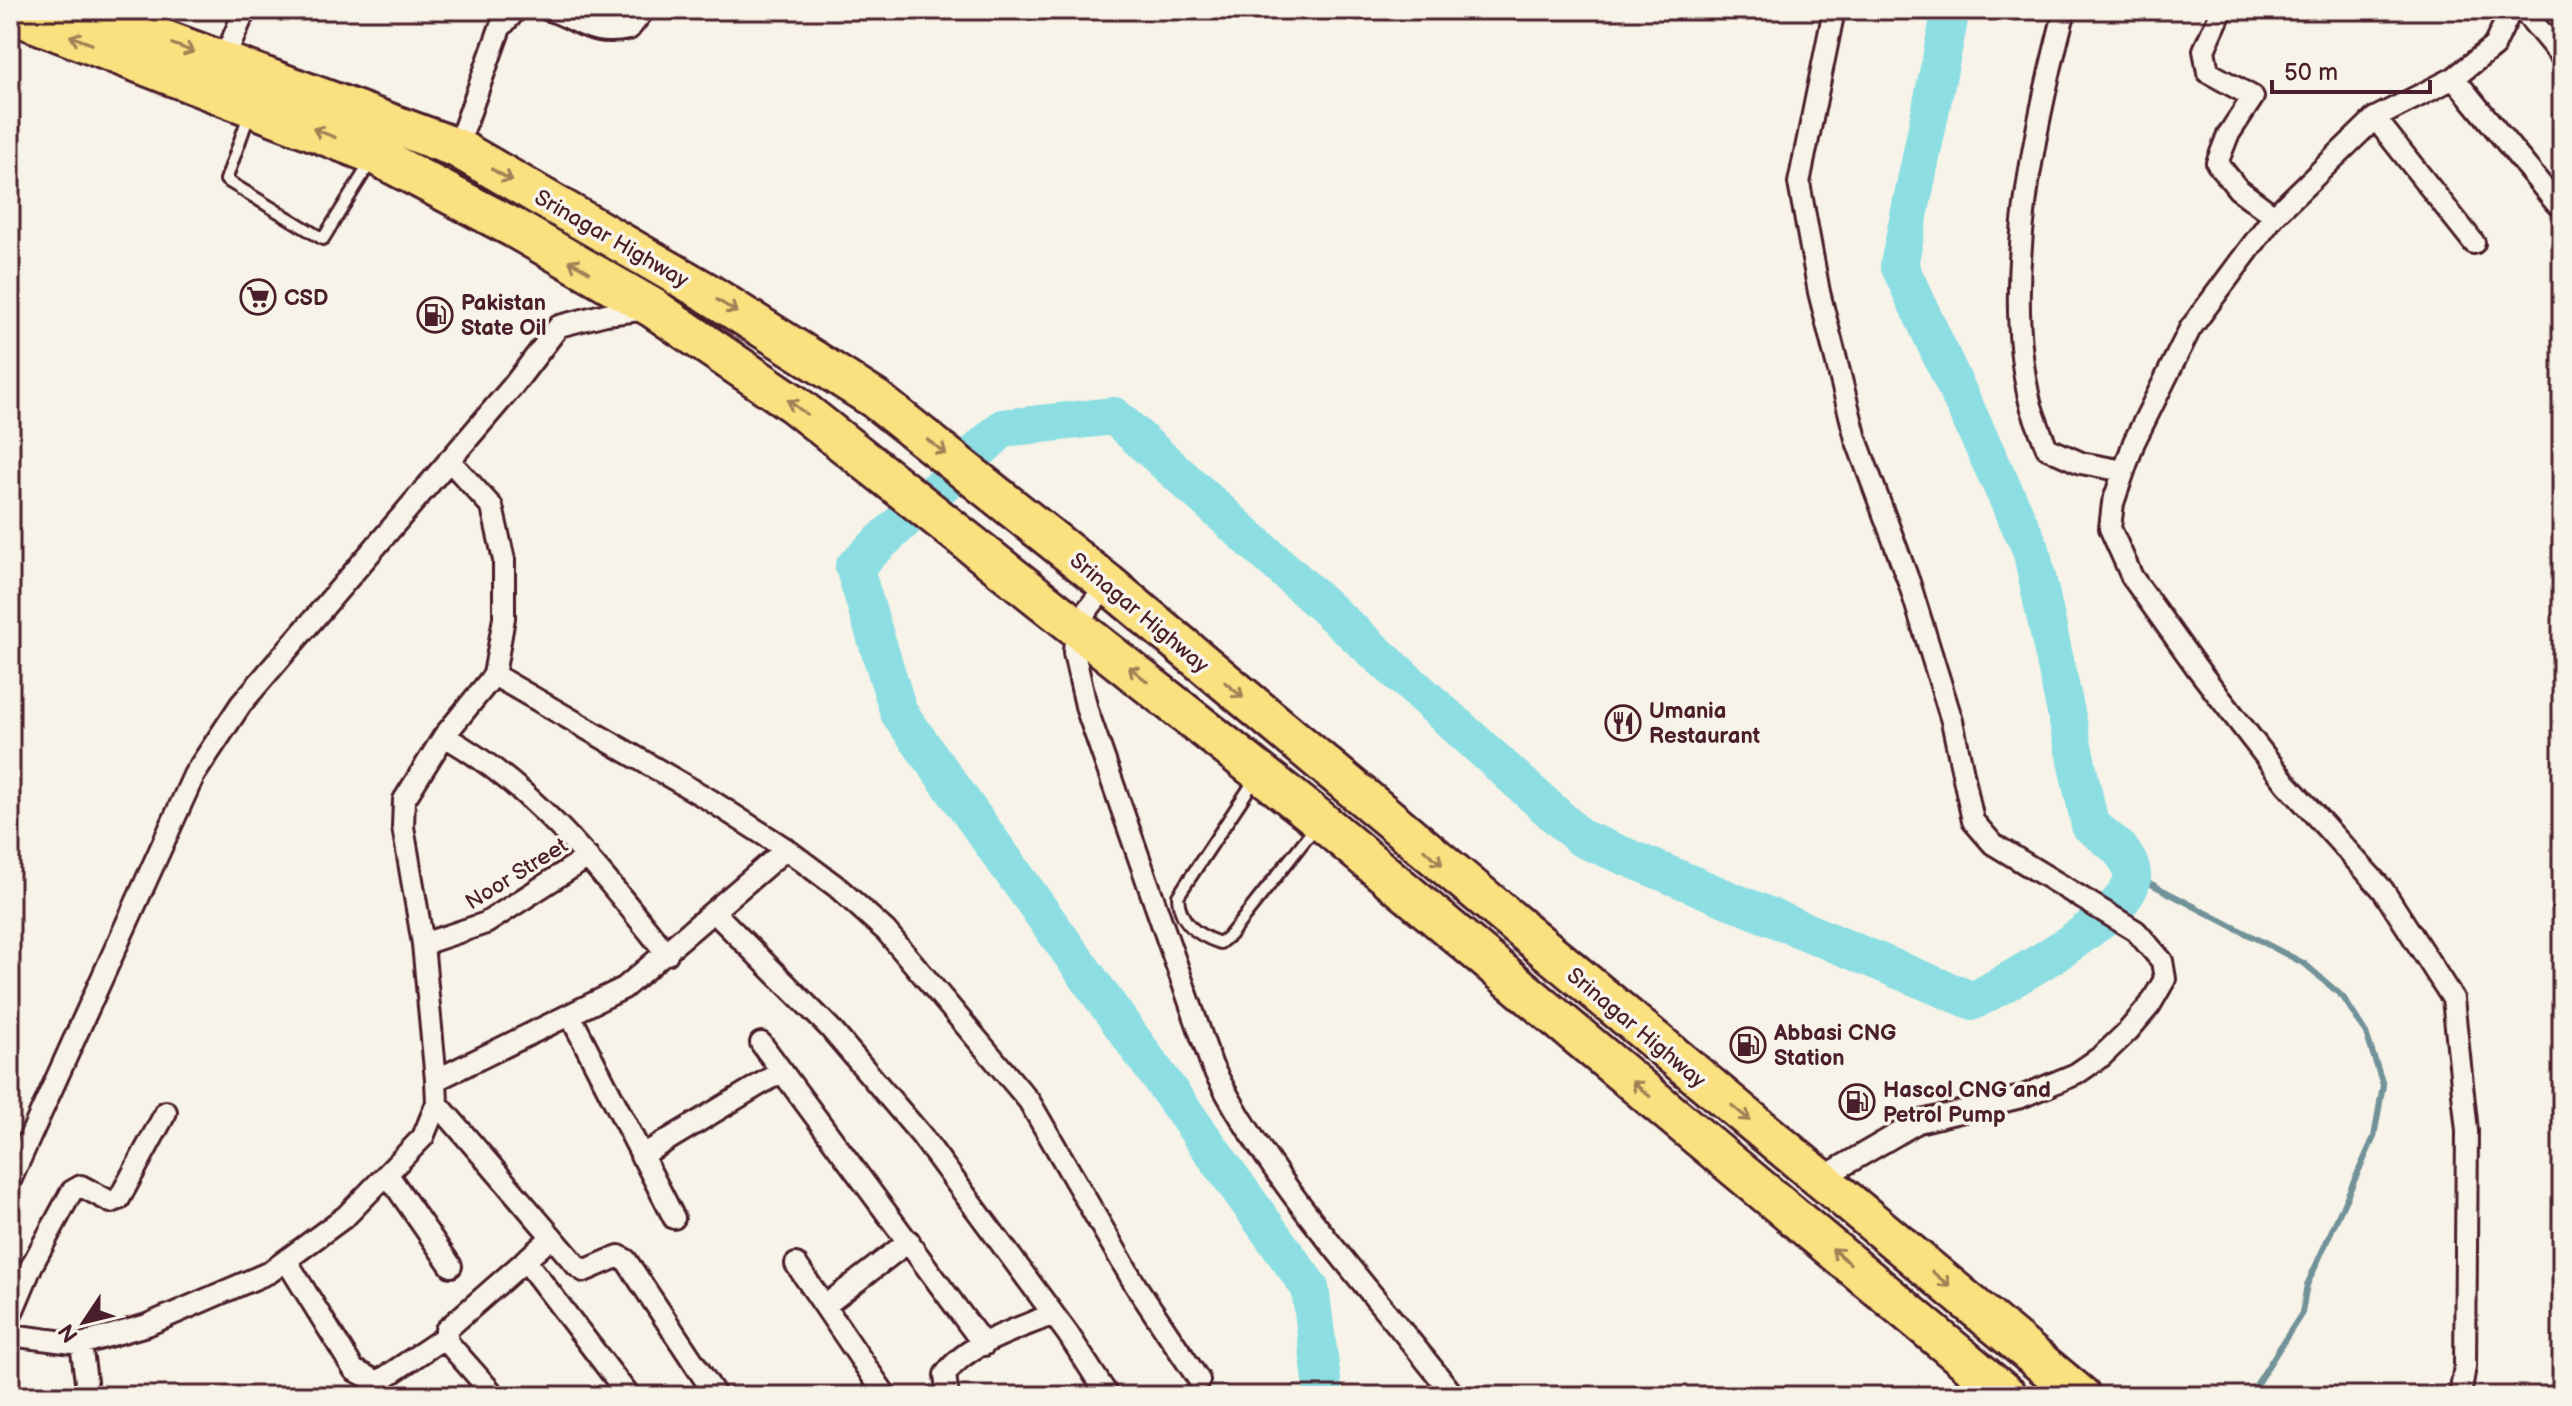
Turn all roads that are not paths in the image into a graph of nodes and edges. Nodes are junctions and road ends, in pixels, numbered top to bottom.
1 (84, 10) edge
2 (245, 10) edge
3 (516, 10) edge
4 (549, 10) edge
5 (644, 10) edge
6 (1834, 10) edge
7 (2065, 10) edge
8 (2222, 10) edge
9 (2511, 10) edge
10 (2523, 10) edge
11 (10, 13) edge
12 (2562, 57) edge
13 (223, 62) junction
14 (2454, 78) junction
15 (253, 105) junction
16 (2375, 118) junction
17 (457, 148) junction
18 (375, 155) junction
19 (2556, 203) dead end
20 (2274, 216) junction
21 (2474, 243) dead end
22 (653, 308) junction
23 (449, 460) junction
24 (2124, 471) junction
25 (1108, 584) junction
26 (1076, 624) junction
27 (494, 675) junction
28 (444, 736) junction
29 (1260, 772) junction
30 (1320, 820) junction
31 (786, 849) junction
32 (588, 857) junction
33 (715, 913) junction
34 (423, 944) junction
35 (667, 954) junction
36 (570, 1015) junction
37 (761, 1043) dead end
38 (782, 1071) junction
39 (436, 1080) junction
40 (437, 1103) junction
41 (166, 1112) dead end
42 (641, 1156) junction
43 (388, 1175) junction
44 (1820, 1179) junction
45 (10, 1181) edge
46 (674, 1218) dead end
47 (552, 1237) junction
48 (909, 1241) junction
49 (286, 1260) junction
50 (525, 1260) junction
51 (796, 1264) dead end
52 (451, 1266) dead end
53 (826, 1305) junction
54 (1053, 1314) junction
55 (10, 1317) edge
56 (10, 1335) edge
57 (445, 1337) junction
58 (81, 1344) junction
59 (984, 1345) junction
60 (1199, 1380) dead end
61 (383, 1389) edge
62 (1450, 1394) edge
63 (948, 1395) edge
64 (88, 1396) edge
65 (495, 1396) edge
66 (629, 1396) edge
67 (716, 1396) edge
68 (886, 1396) edge
69 (1108, 1396) edge
70 (2008, 1396) edge
71 (2081, 1396) edge
72 (2460, 1396) edge

1 -> 13 highway, Srinagar Highway
2 - 13 street
3 - 17 street
4 - 5 street
6 - 44 street
7 - 24 street
8 - 20 street
9 - 14 street
10 - 12 street
15 -> 11 highway, Srinagar Highway
13 - 17 highway, Srinagar Highway
14 - 16 street
14 - 19 street
18 -> 15 highway, Srinagar Highway
15 - 18 lane
16 - 20 street
16 - 21 street
17 -> 25 highway, Srinagar Highway
22 -> 18 highway, Srinagar Highway
20 - 24 street
22 - 23 street
26 -> 22 highway, Srinagar Highway
23 - 27 street
23 - 45 street
24 - 72 street
25 - 26 street
25 -> 44 highway, Srinagar Highway
29 -> 26 highway, Srinagar Highway
26 - 62 street
27 - 28 street
27 - 31 street
28 - 32 street
28 - 34 street
29 - 30 highway, Srinagar Highway
29 - 30 lane
70 -> 30 highway, Srinagar Highway
31 - 33 street
31 - 60 street
32 - 34 street, Noor Street
32 - 35 street
33 - 35 street
33 - 54 street
34 - 39 street
35 - 36 street
36 - 39 street
36 - 42 street
37 - 38 street
38 - 42 street
38 - 48 street
39 - 40 street
40 - 43 street
40 - 47 street
41 - 55 street
42 - 46 street
43 - 49 street
43 - 52 street
44 -> 71 highway, Srinagar Highway
47 - 50 street
47 - 67 street
48 - 53 street
48 - 59 street
49 - 58 street
49 - 61 street
50 - 57 street
50 - 66 street
51 - 53 street
53 - 68 street
54 - 59 street
54 - 69 street
56 - 58 street
57 - 61 street
57 - 65 street
58 - 64 street
59 - 63 street

